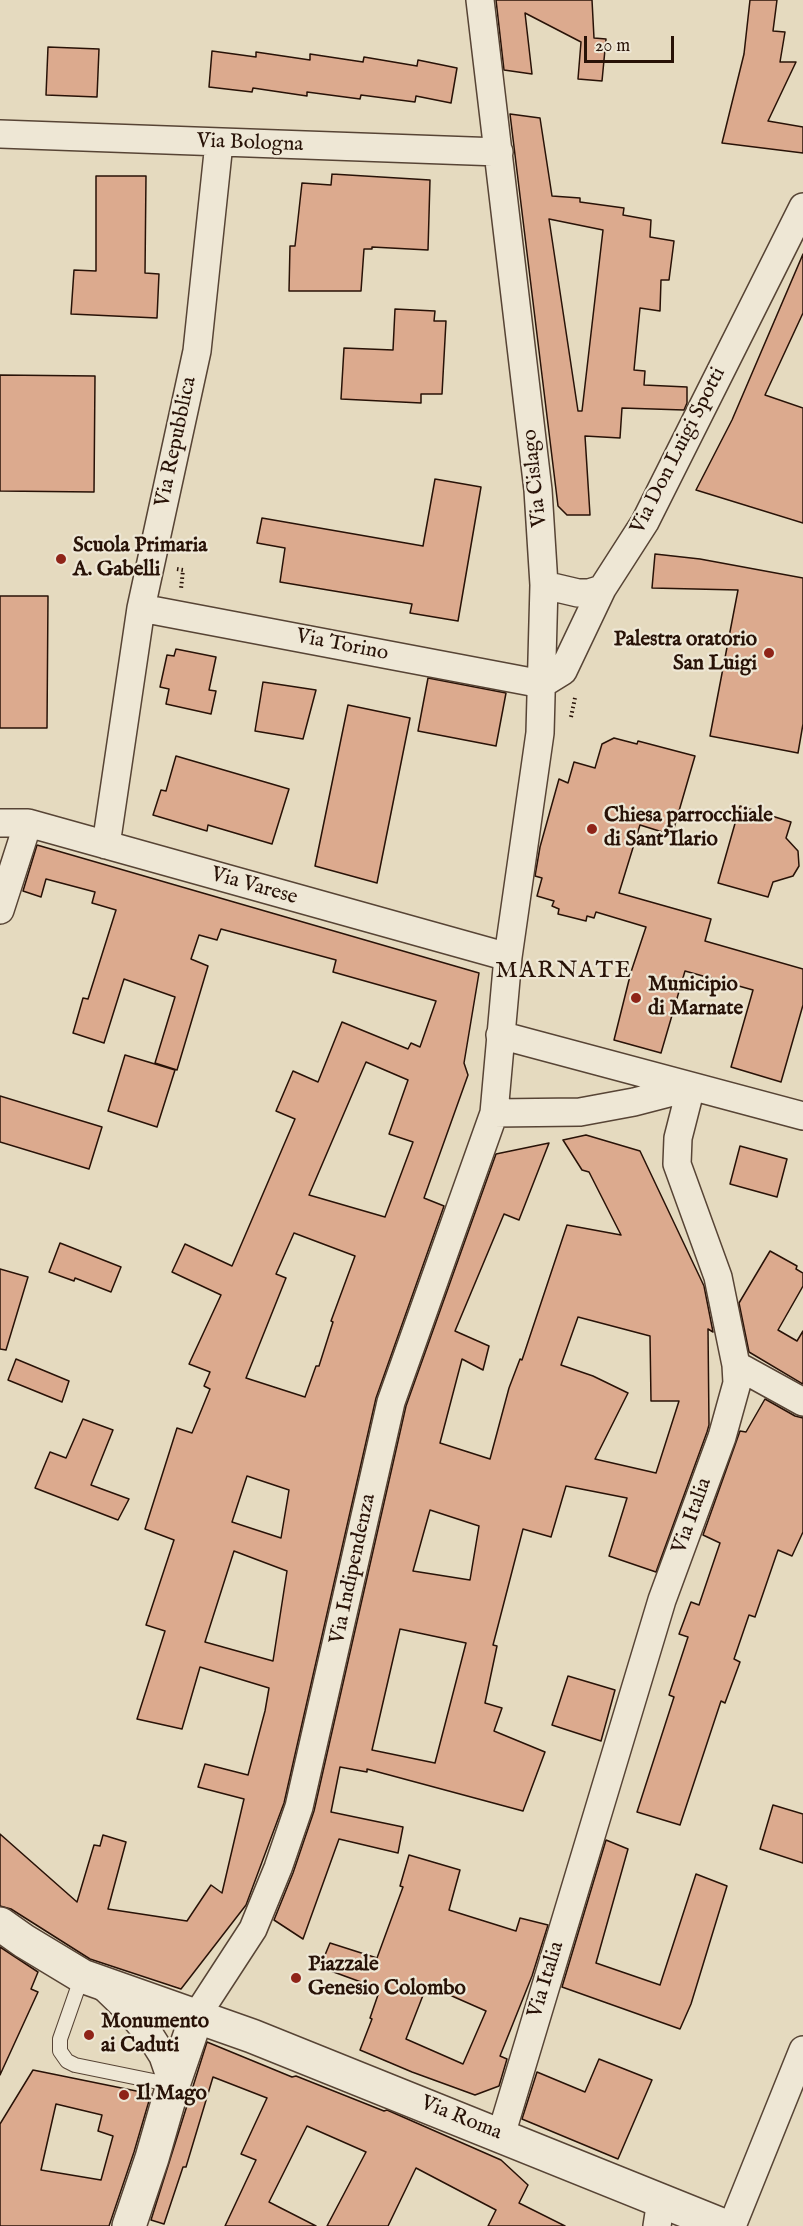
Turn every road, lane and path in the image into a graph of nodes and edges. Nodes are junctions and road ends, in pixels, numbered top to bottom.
1 (480, 0) edge
2 (0, 134) edge
3 (219, 143) junction
4 (499, 152) junction
5 (803, 207) edge
6 (544, 585) junction
7 (602, 589) junction
8 (141, 608) junction
9 (542, 684) junction
10 (0, 823) edge
11 (28, 823) junction
12 (106, 845) junction
13 (0, 910) edge
14 (508, 957) junction
15 (500, 1035) junction
16 (601, 1063) junction
17 (691, 1087) junction
18 (591, 1109) junction
19 (494, 1113) junction
20 (803, 1116) edge
21 (736, 1365) junction
22 (803, 1402) edge
23 (0, 1924) edge
24 (90, 1978) junction
25 (197, 2015) junction
26 (803, 2050) edge
27 (173, 2085) junction
28 (501, 2135) junction
29 (659, 2213) edge
30 (129, 2226) edge
31 (723, 2226) edge
32 (732, 2226) edge

1 - 4 street, Via Cislago
2 - 3 street, Via Bologna
3 - 4 street, Via Bologna
3 - 8 street, Via Repubblica
4 - 6 street, Via Cislago
5 - 7 street, Via Don Luigi Spotti
6 - 7 street
6 - 9 street, Via Cislago
7 - 9 street, Via Don Luigi Spotti
8 - 9 street, Via Torino
8 - 12 street, Via Repubblica
9 - 14 street, Via Cislago
10 - 11 street, Via Varese
11 - 12 street, Via Varese
11 - 13 street
12 - 14 street, Via Varese
14 - 15 street, Via Cislago
15 - 16 street
15 - 19 street, Via Indipendenza
16 - 17 street
16 - 18 street
17 - 18 street
17 - 20 street
17 - 21 street, Via Italia
18 - 19 street
19 - 25 street, Via Indipendenza
21 - 22 street
21 - 28 street, Via Italia
23 - 24 street, Via Roma
24 - 25 street, Via Roma
24 - 27 street
24 - 27 lane
25 - 27 street
25 - 28 street, Via Roma
26 - 32 street
27 - 30 street
28 - 29 street, Via Roma
29 - 31 street, Via Roma

